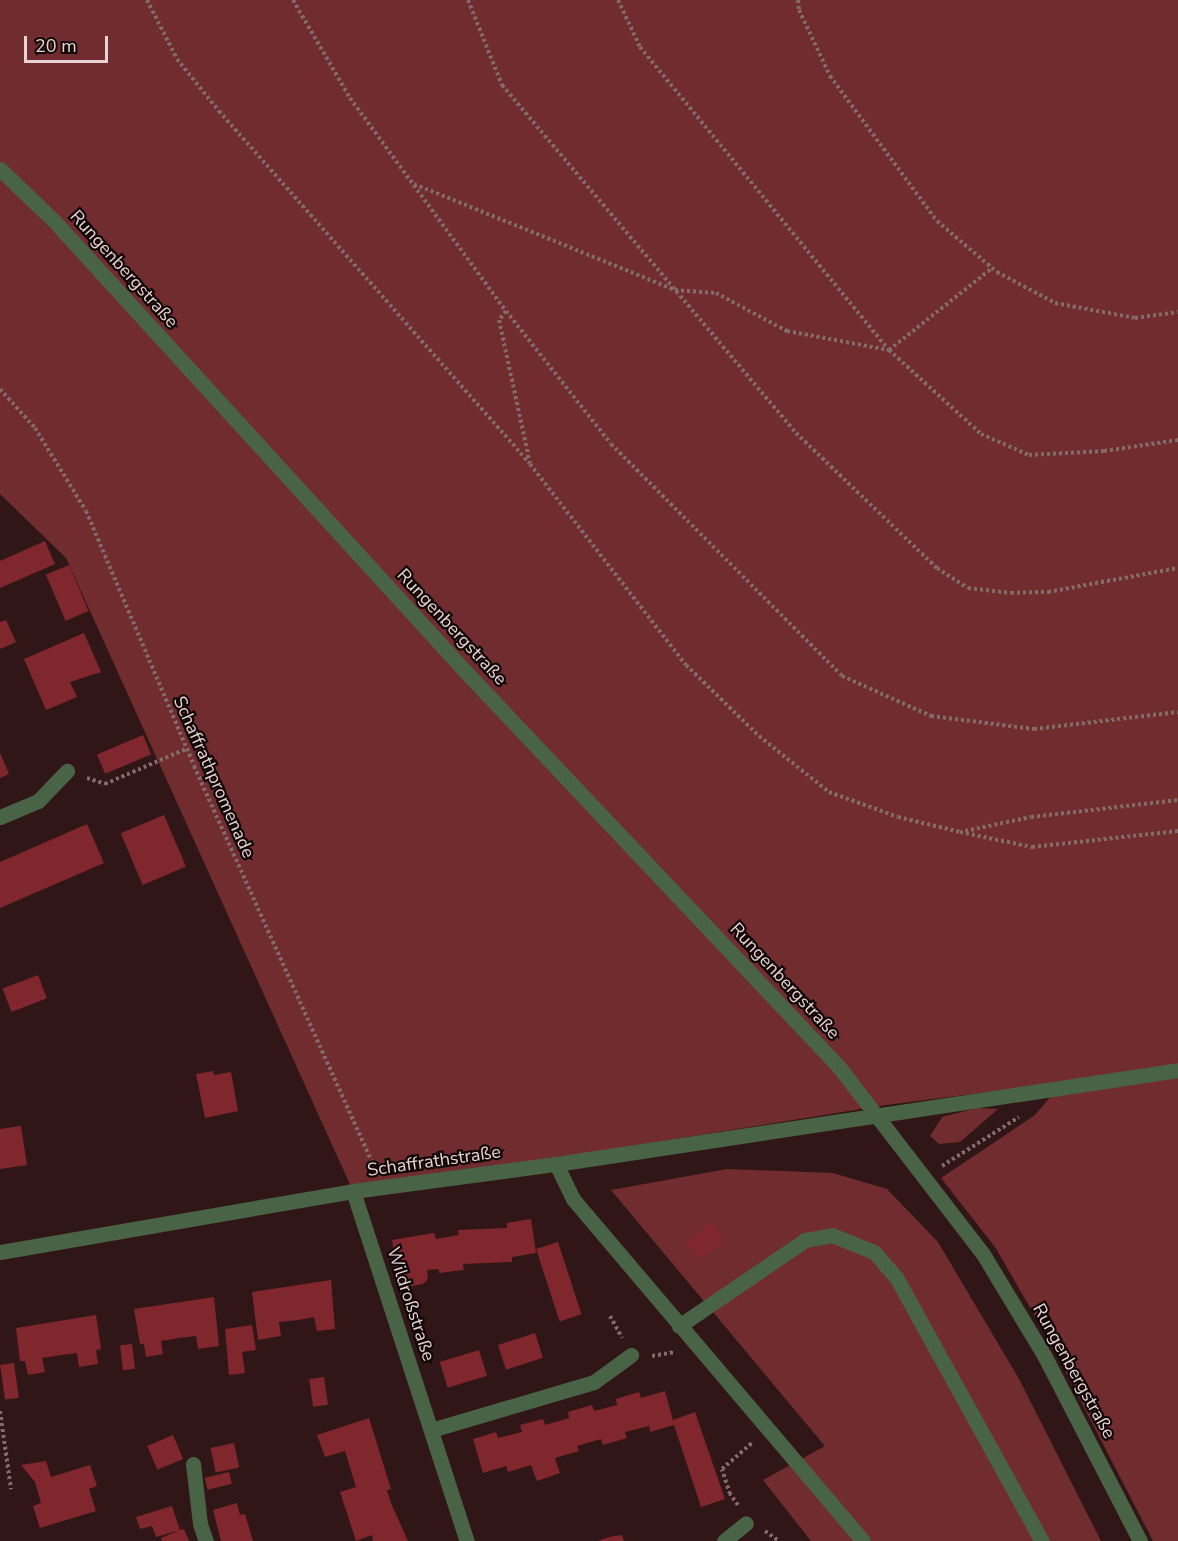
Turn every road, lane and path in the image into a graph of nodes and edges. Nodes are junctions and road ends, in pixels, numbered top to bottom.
1 (147, 0) edge
2 (293, 0) edge
3 (468, 0) edge
4 (618, 0) edge
5 (798, 0) edge
6 (0, 169) edge
7 (414, 184) junction
8 (992, 268) junction
9 (675, 290) junction
10 (506, 311) junction
11 (1178, 312) edge
12 (890, 350) junction
13 (0, 389) edge
14 (1178, 440) edge
15 (530, 464) junction
16 (1178, 568) edge
17 (1178, 712) edge
18 (186, 749) junction
19 (67, 771) joint
20 (1178, 800) edge
21 (0, 818) edge
22 (1178, 831) edge
23 (960, 832) junction
24 (1178, 1070) edge
25 (873, 1114) junction
26 (1022, 1114) dead end
27 (556, 1164) junction
28 (926, 1177) junction
29 (384, 1188) junction
30 (353, 1191) junction
31 (0, 1251) edge
32 (679, 1326) junction
33 (699, 1348) junction
34 (631, 1355) joint
35 (0, 1411) edge
36 (769, 1428) junction
37 (431, 1430) junction
38 (193, 1464) dead end
39 (11, 1489) dead end
40 (735, 1497) dead end
41 (746, 1523) dead end
42 (206, 1541) edge
43 (467, 1541) edge
44 (724, 1541) edge
45 (863, 1541) edge
46 (1042, 1541) edge
47 (1140, 1541) edge

1 - 15 path
2 - 7 path
3 - 9 path
4 - 12 path
5 - 8 path
6 - 25 street, Rungenbergstraße
7 - 9 path
7 - 10 path
8 - 11 path
8 - 12 path
9 - 12 path
9 - 16 path
10 - 15 path
10 - 17 path
12 - 14 path
13 - 18 path, Schaffrathpromenade
15 - 23 path
18 - 19 path
18 - 29 path, Schaffrathpromenade
19 - 21 street
20 - 23 path
22 - 23 path
24 - 25 street
25 - 27 street, Schaffrathstraße
25 - 28 street, Rungenbergstraße
26 - 28 path
27 - 29 street, Schaffrathstraße
27 - 32 street
28 - 47 street, Rungenbergstraße
29 - 30 street, Schaffrathstraße
30 - 31 street, Schaffrathstraße
30 - 37 street, Wildroßstraße
32 - 33 street
32 - 46 street
33 - 34 path
33 - 36 street
34 - 37 street
35 - 39 path
36 - 40 path
36 - 45 street
37 - 43 street, Wildroßstraße
38 - 42 street
41 - 44 street

